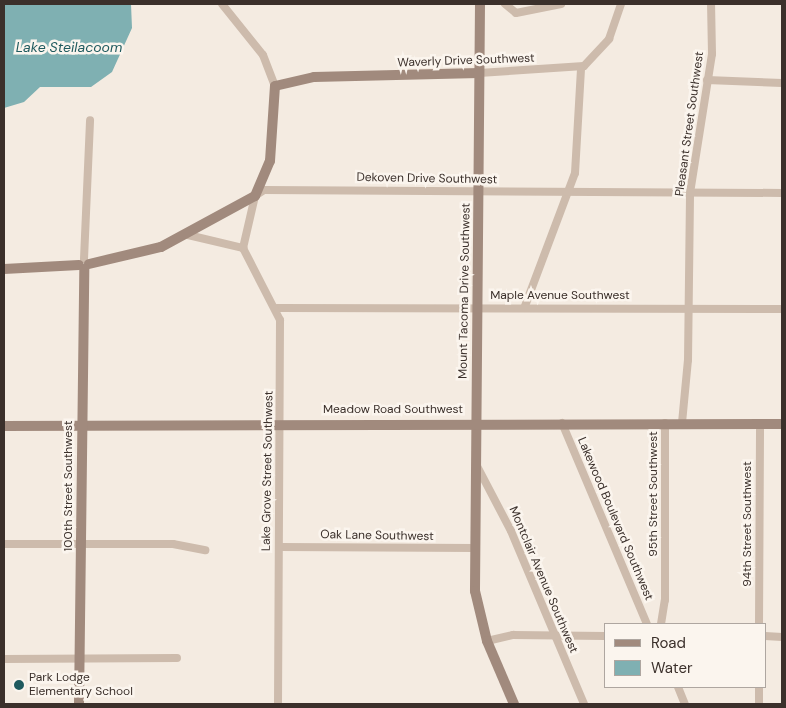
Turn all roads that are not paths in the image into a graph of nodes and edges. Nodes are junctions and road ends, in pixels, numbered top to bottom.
1 (222, 4) edge
2 (480, 4) edge
3 (506, 4) edge
4 (562, 4) edge
5 (621, 4) edge
6 (711, 4) edge
7 (581, 68) junction
8 (479, 73) junction
9 (707, 80) junction
10 (782, 83) edge
11 (275, 86) junction
12 (90, 120) dead end
13 (478, 191) junction
14 (570, 192) junction
15 (690, 193) junction
16 (782, 193) edge
17 (255, 196) junction
18 (188, 235) junction
19 (242, 248) junction
20 (84, 264) junction
21 (4, 269) edge
22 (525, 306) junction
23 (478, 307) junction
24 (277, 308) junction
25 (689, 308) junction
26 (782, 309) edge
27 (281, 423) junction
28 (476, 423) junction
29 (562, 423) junction
30 (665, 423) junction
31 (682, 423) junction
32 (760, 424) junction
33 (782, 424) edge
34 (81, 425) junction
35 (4, 426) edge
36 (476, 466) junction
37 (4, 544) edge
38 (81, 544) junction
39 (280, 547) junction
40 (475, 548) junction
41 (205, 550) dead end
42 (647, 623) edge
43 (661, 623) edge
44 (759, 623) edge
45 (554, 634) junction
46 (604, 636) edge
47 (766, 636) edge
48 (782, 636) edge
49 (487, 642) junction
50 (4, 658) edge
51 (80, 658) junction
52 (177, 658) dead end
53 (678, 688) edge
54 (759, 688) edge
55 (79, 704) edge
56 (278, 704) edge
57 (514, 704) edge
58 (584, 704) edge
59 (686, 704) edge
60 (759, 704) edge

1 - 11 street
2 - 8 street, Mount Tacoma Drive Southwest
3 - 4 street
5 - 7 street
6 - 9 street, Pleasant Street Southwest
7 - 8 street, Waverly Drive Southwest
7 - 14 street
8 - 11 street, Waverly Drive Southwest
8 - 13 street, Mount Tacoma Drive Southwest
9 - 10 street
9 - 15 street, Pleasant Street Southwest
11 - 17 street
12 - 20 street, 100th Street Southwest
13 - 14 street, Dekoven Drive Southwest
13 - 17 street, Dekoven Drive Southwest
13 - 23 street, Mount Tacoma Drive Southwest
14 - 15 street, Dekoven Drive Southwest
14 - 22 street
15 - 16 street, Dekoven Drive Southwest
15 - 25 street, Pleasant Street Southwest
17 - 18 street, Dekoven Drive Southwest
17 - 19 street
18 - 19 street
18 - 20 street, Dekoven Drive Southwest
19 - 24 street, Lake Grove Street Southwest
20 - 21 street, Dekoven Drive Southwest
20 - 34 street, 100th Street Southwest
22 - 23 street, Maple Avenue Southwest
22 - 25 street, Maple Avenue Southwest
23 - 24 street, Maple Avenue Southwest
23 - 28 street, Mount Tacoma Drive Southwest
24 - 27 street, Lake Grove Street Southwest
25 - 26 street, Maple Avenue Southwest
25 - 31 street
27 - 28 street, Meadow Road Southwest
27 - 34 street, Meadow Road Southwest
27 - 39 street, Lake Grove Street Southwest
28 - 29 street, Meadow Road Southwest
28 - 36 street, Mount Tacoma Drive Southwest
29 - 30 street, Meadow Road Southwest
29 - 42 street, Lakewood Boulevard Southwest
30 - 31 street, Meadow Road Southwest
30 - 43 street, 95th Street Southwest
31 - 32 street, Meadow Road Southwest
32 - 33 street, Meadow Road Southwest
32 - 44 street, 94th Street Southwest
34 - 35 street, Meadow Road Southwest
34 - 38 street, 100th Street Southwest
36 - 40 street, Mount Tacoma Drive Southwest
36 - 45 street, Montclair Avenue Southwest
37 - 38 street
38 - 41 street
38 - 51 street, 100th Street Southwest
39 - 40 street, Oak Lane Southwest
39 - 56 street, Lake Grove Street Southwest
40 - 49 street, Mount Tacoma Drive Southwest
45 - 46 street
45 - 49 street
45 - 58 street, Montclair Avenue Southwest
47 - 48 street
49 - 57 street, Mount Tacoma Drive Southwest
50 - 51 street
51 - 52 street
51 - 55 street, 100th Street Southwest
53 - 59 street
54 - 60 street

